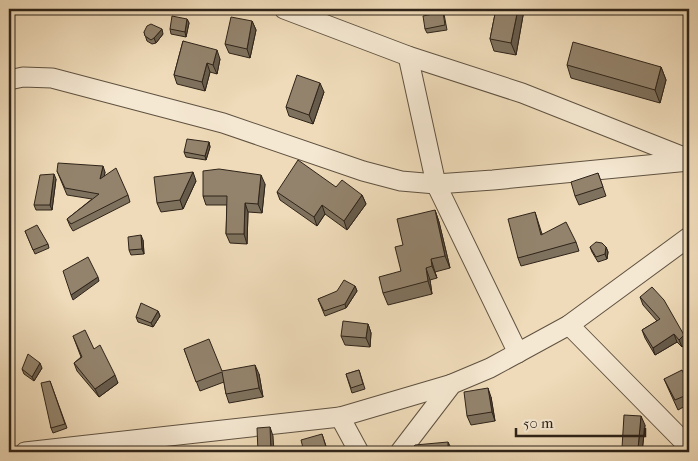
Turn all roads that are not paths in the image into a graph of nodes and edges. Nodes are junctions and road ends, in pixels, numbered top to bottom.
1 (284, 9) edge
2 (408, 56) junction
3 (9, 65) edge
4 (16, 79) edge
5 (689, 160) edge
6 (436, 184) junction
7 (689, 237) edge
8 (569, 325) junction
9 (518, 353) junction
10 (452, 384) junction
11 (340, 417) junction
12 (123, 447) edge
13 (689, 447) edge
14 (25, 452) edge
15 (359, 452) edge
16 (400, 452) edge

1 - 2 street
2 - 5 street
2 - 6 street
3 - 4 street
4 - 6 street
5 - 6 street
6 - 9 street
7 - 8 street
8 - 9 street
8 - 13 street
9 - 10 street
10 - 11 street
10 - 16 street
11 - 12 street
11 - 15 street
12 - 14 street

